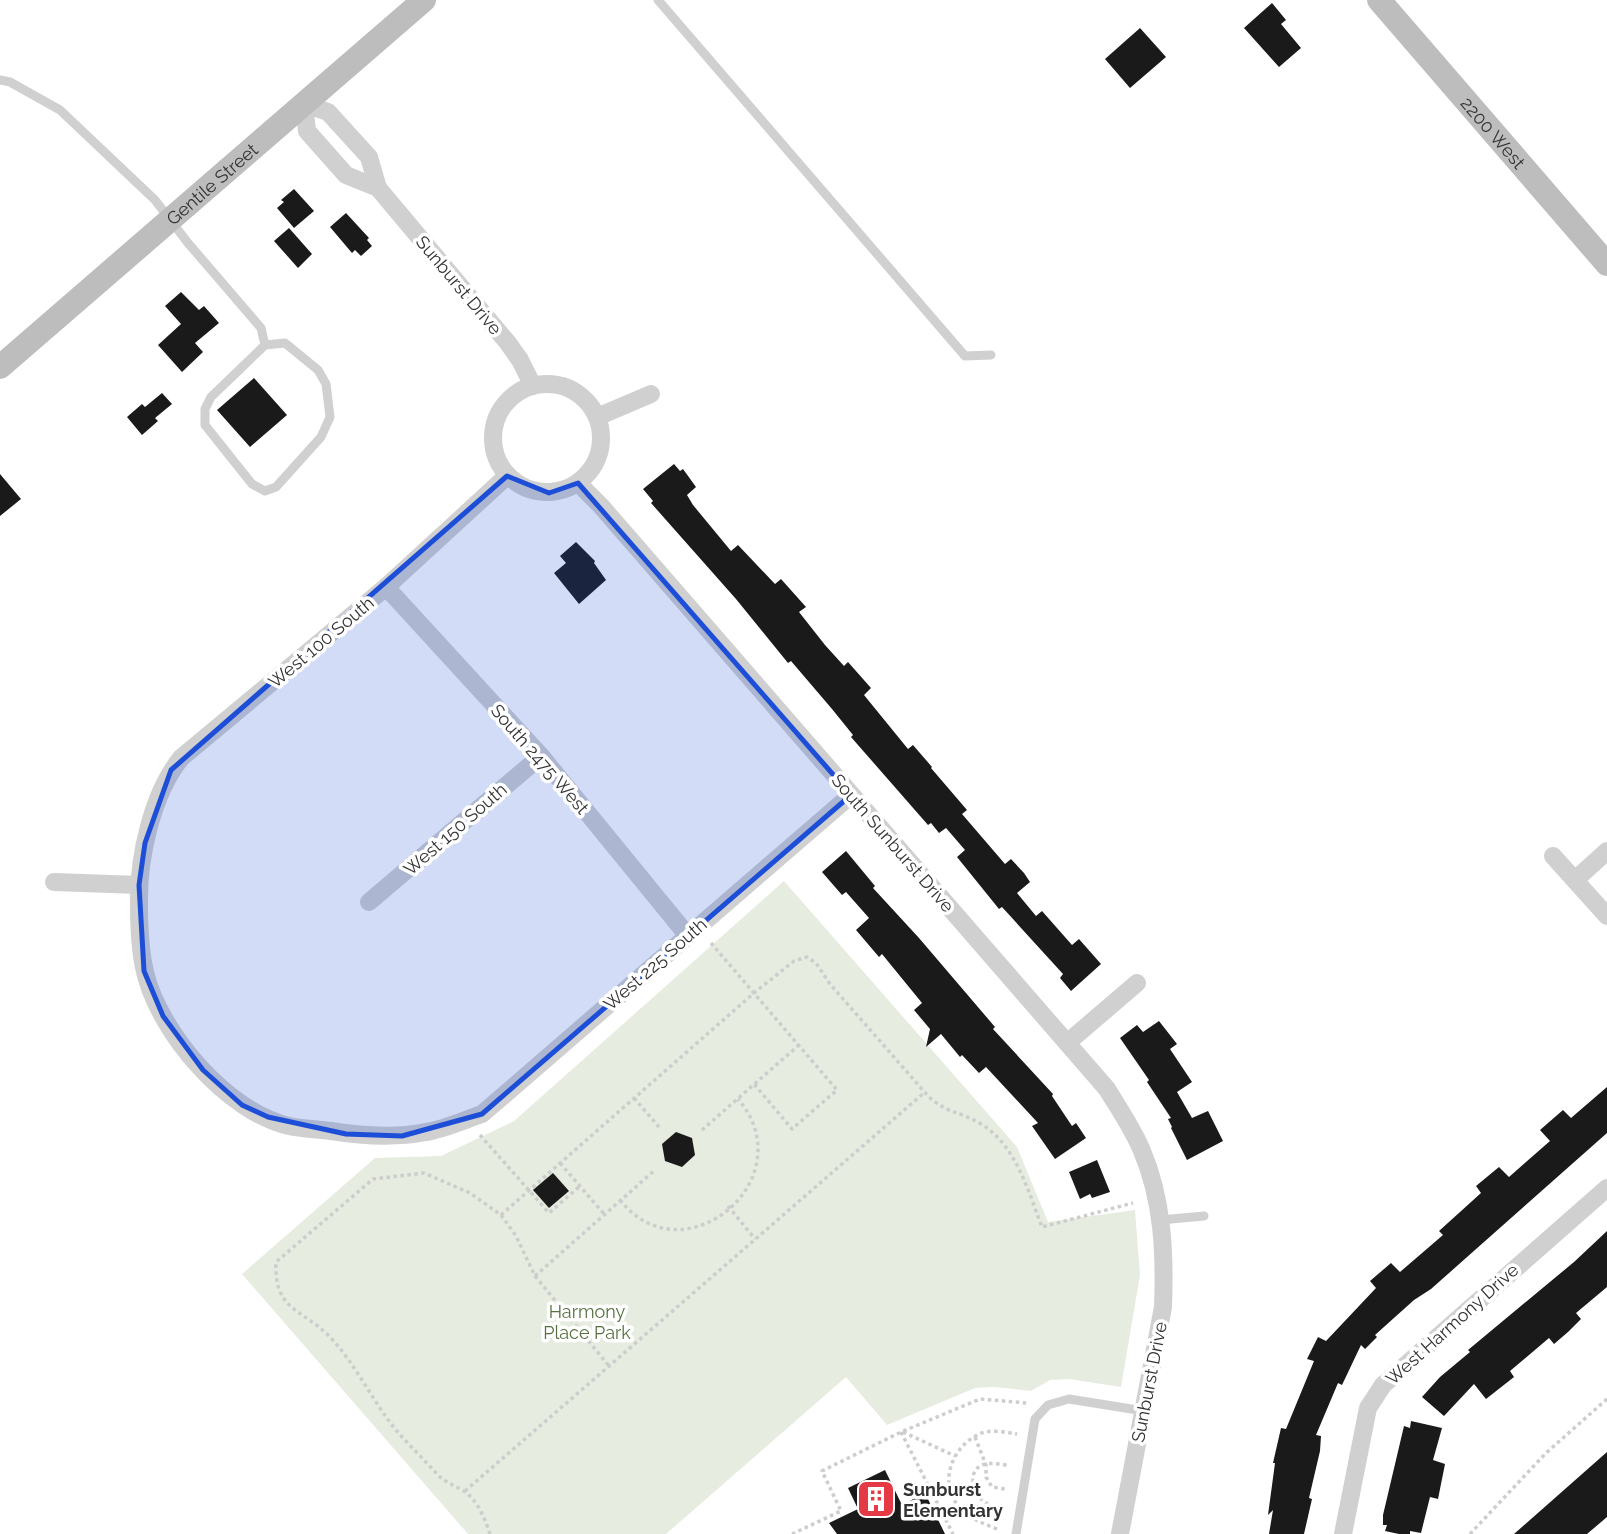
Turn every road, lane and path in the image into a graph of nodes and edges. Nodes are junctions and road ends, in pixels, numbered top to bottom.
1 (424, 0) edge
2 (658, 0) edge
3 (1379, 0) edge
4 (0, 80) edge
5 (304, 104) junction
6 (377, 188) junction
7 (170, 219) junction
8 (1607, 264) edge
9 (265, 345) junction
10 (991, 355) dead end
11 (0, 367) edge
12 (533, 386) junction
13 (651, 394) dead end
14 (597, 416) junction
15 (507, 476) junction
16 (578, 483) junction
17 (386, 587) junction
18 (541, 756) junction
19 (851, 795) junction
20 (1607, 851) edge
21 (1553, 856) dead end
22 (1575, 880) junction
23 (54, 882) dead end
24 (139, 885) junction
25 (369, 902) dead end
26 (1607, 916) edge
27 (688, 936) junction
28 (711, 943) dead end
29 (1137, 983) dead end
30 (754, 993) junction
31 (1067, 1043) junction
32 (799, 1045) junction
33 (754, 1084) junction
34 (925, 1092) junction
35 (634, 1098) junction
36 (738, 1099) junction
37 (659, 1127) dead end
38 (702, 1130) dead end
39 (480, 1135) dead end
40 (560, 1163) junction
41 (655, 1170) dead end
42 (580, 1186) junction
43 (1607, 1188) edge
44 (529, 1190) junction
45 (620, 1200) junction
46 (1133, 1203) dead end
47 (729, 1208) junction
48 (501, 1214) junction
49 (604, 1214) junction
50 (1204, 1216) dead end
51 (1161, 1224) junction
52 (755, 1239) junction
53 (535, 1276) junction
54 (609, 1366) junction
55 (1607, 1399) edge
56 (1027, 1403) dead end
57 (1144, 1411) junction
58 (901, 1432) junction
59 (1017, 1434) dead end
60 (975, 1437) junction
61 (955, 1456) junction
62 (986, 1465) junction
63 (1010, 1466) dead end
64 (1005, 1489) dead end
65 (465, 1491) junction
66 (951, 1491) junction
67 (932, 1493) junction
68 (958, 1506) junction
69 (1001, 1510) dead end
70 (942, 1512) junction
71 (997, 1530) dead end
72 (490, 1534) edge
73 (792, 1534) edge
74 (953, 1534) edge
75 (1016, 1534) edge
76 (1120, 1534) edge
77 (1343, 1534) edge
78 (1470, 1534) edge

1 - 5 main road, Gentile Street
2 - 10 lane
3 - 8 main road, 2200 West
4 - 7 lane
5 - 6 street, Sunburst Drive
5 - 6 street, Sunburst Drive
5 - 7 main road, Gentile Street
6 - 12 street, Sunburst Drive
7 - 9 lane
7 - 11 main road, Gentile Street
9 - 9 lane
12 - 14 street
12 - 15 street
13 - 14 street
14 - 16 street
15 - 16 street
15 - 17 street, West 100 South
16 - 19 street, South Sunburst Drive
17 - 18 street, South 2475 West
17 - 24 street, West 100 South
18 - 25 street, West 150 South
18 - 27 street, South 2475 West
19 - 27 street, West 225 South
19 - 31 street, South Sunburst Drive
20 - 22 street
21 - 22 street
22 - 26 street
23 - 24 street
24 - 27 street, West 225 South
28 - 30 path
29 - 31 street
30 - 32 path
30 - 34 path
30 - 35 path
31 - 51 street, South Sunburst Drive
32 - 33 path
32 - 33 path
33 - 36 path
34 - 46 path
34 - 52 path
35 - 37 path
35 - 40 path
36 - 38 path
36 - 47 path
39 - 44 path
40 - 42 path
40 - 44 path
41 - 45 path
42 - 44 path
42 - 49 path
43 - 77 street, West Harmony Drive
44 - 48 path
45 - 47 path
45 - 49 path
47 - 52 path
48 - 53 path
48 - 65 path
49 - 53 path
50 - 51 lane
51 - 57 street, Sunburst Drive
52 - 54 path
53 - 54 path
54 - 65 path
55 - 78 path
56 - 58 path
57 - 75 lane
57 - 76 street, Sunburst Drive
58 - 61 path
58 - 67 path
58 - 73 path
59 - 60 path
60 - 61 path
60 - 62 path
61 - 66 path
62 - 63 path
62 - 64 path
62 - 69 path
65 - 72 path
66 - 67 path
66 - 68 path
67 - 70 path
68 - 70 path
68 - 71 path
70 - 74 path

